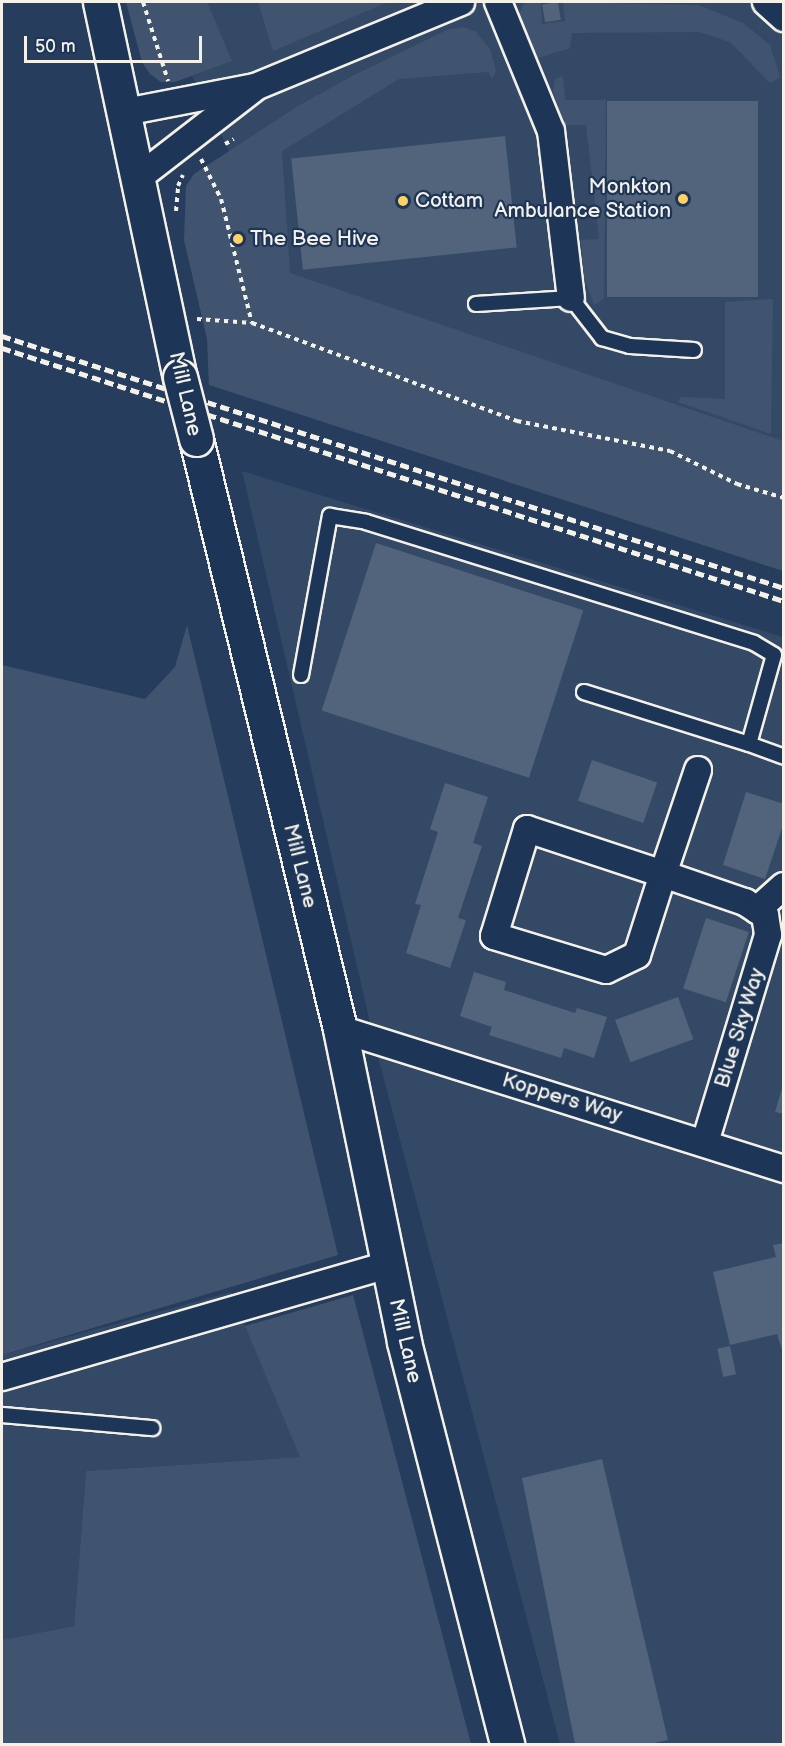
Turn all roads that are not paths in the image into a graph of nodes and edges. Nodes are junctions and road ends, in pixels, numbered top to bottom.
1 (100, 2) edge
2 (461, 2) edge
3 (498, 2) edge
4 (255, 87) junction
5 (125, 112) junction
6 (138, 178) junction
7 (571, 298) junction
8 (476, 304) dead end
9 (694, 350) dead end
10 (301, 675) dead end
11 (584, 692) dead end
12 (749, 744) junction
13 (783, 757) edge
14 (698, 770) dead end
15 (663, 874) junction
16 (783, 886) edge
17 (757, 910) junction
18 (340, 1029) junction
19 (705, 1143) junction
20 (783, 1169) edge
21 (388, 1264) junction
22 (2, 1377) edge
23 (2, 1415) edge
24 (152, 1428) dead end
25 (507, 1740) edge

1 - 5 main road, Mill Lane
2 - 4 street
3 - 7 street
4 - 5 street
4 - 6 street
5 - 6 main road, Mill Lane
6 - 18 main road, Mill Lane, bridge
7 - 8 lane
7 - 9 lane
10 - 12 lane
11 - 12 lane
12 - 13 lane
14 - 15 street
15 - 15 street
15 - 17 street
16 - 17 street
17 - 19 street, Blue Sky Way
18 - 19 street, Koppers Way
18 - 21 main road, Mill Lane
19 - 20 street, Koppers Way
21 - 22 street
21 - 25 main road, Mill Lane
23 - 24 lane

